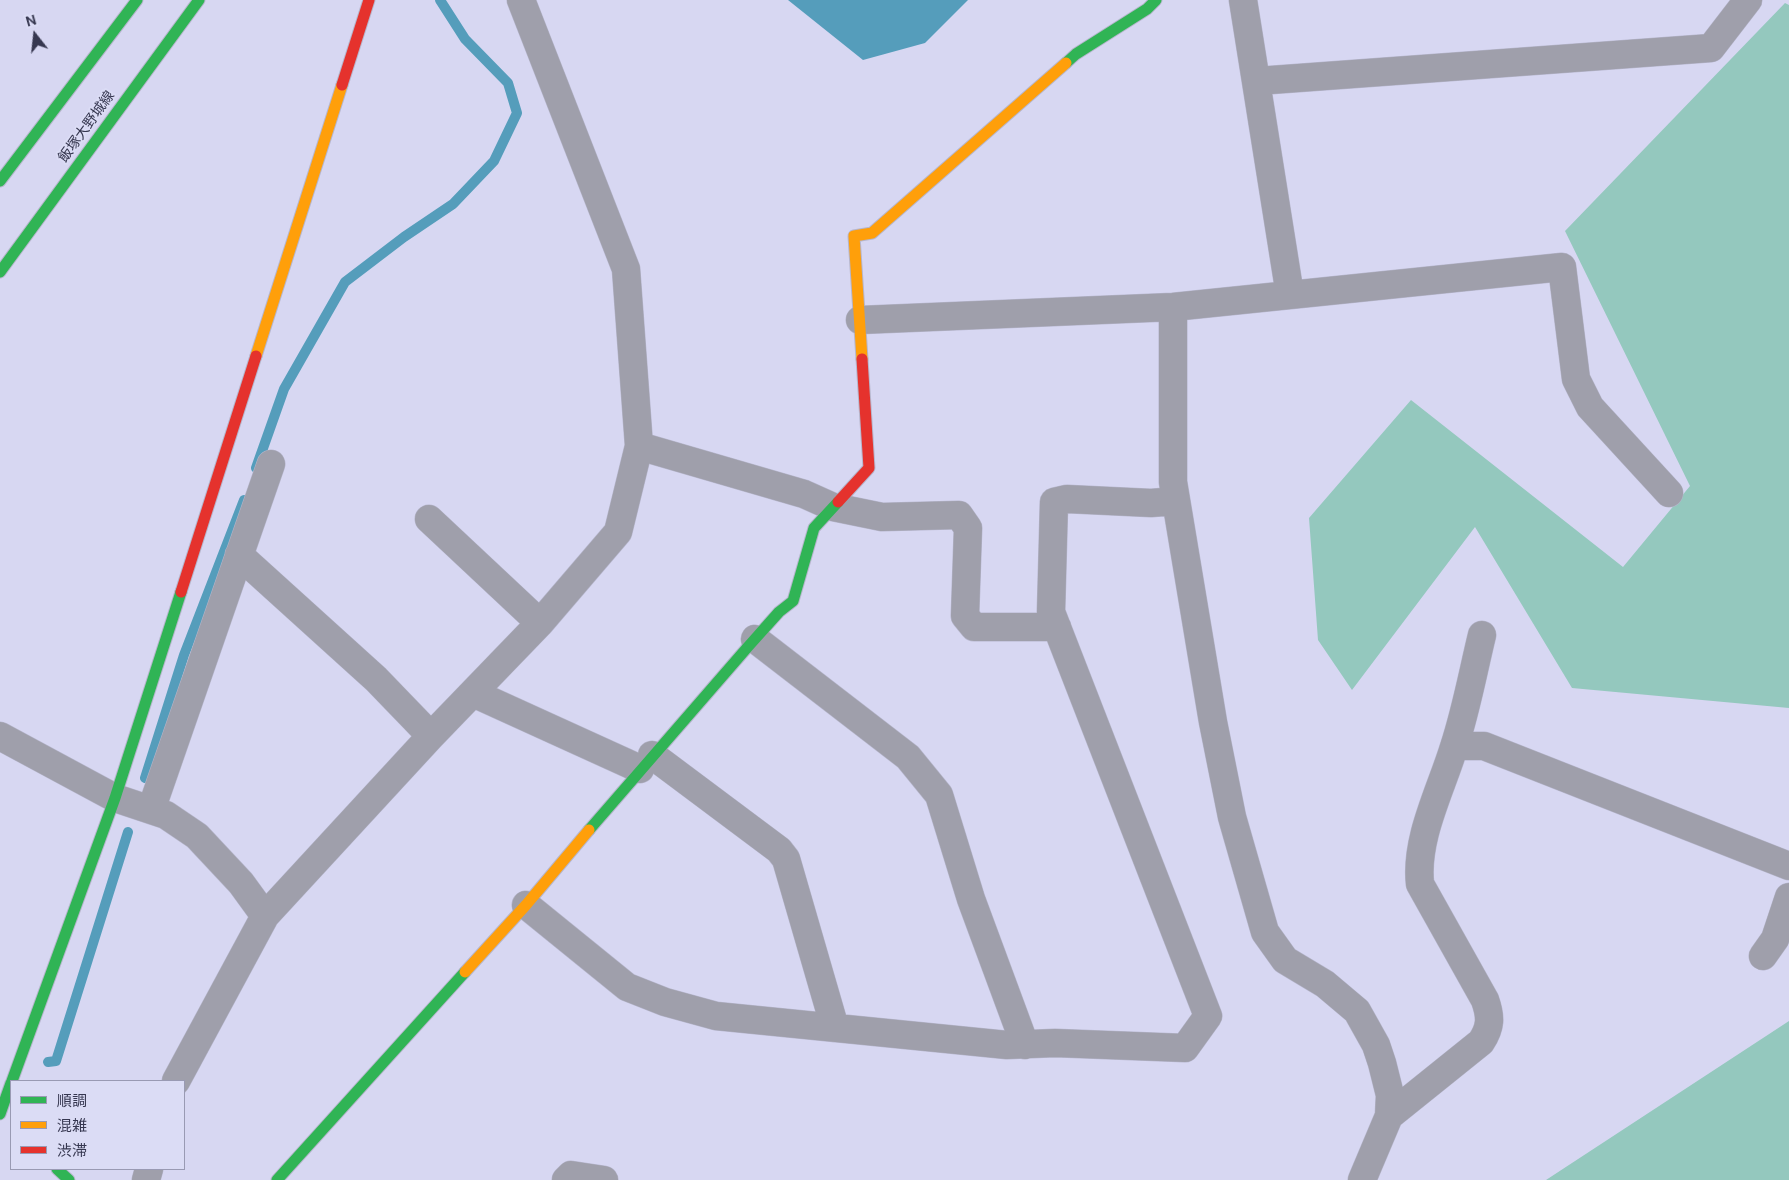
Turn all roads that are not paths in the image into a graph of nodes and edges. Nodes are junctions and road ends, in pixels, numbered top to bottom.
1 (137, 0) edge
2 (199, 0) edge
3 (369, 0) edge
4 (520, 0) edge
5 (1156, 0) edge
6 (1243, 0) edge
7 (1747, 0) edge
8 (1257, 80) junction
9 (0, 181) edge
10 (0, 272) edge
11 (1290, 295) junction
12 (1173, 307) junction
13 (860, 320) junction
14 (639, 446) junction
15 (271, 464) dead end
16 (1669, 493) dead end
17 (1176, 501) junction
18 (833, 508) junction
19 (429, 520) dead end
20 (239, 555) junction
21 (540, 623) junction
22 (1057, 627) junction
23 (1482, 635) dead end
24 (755, 639) junction
25 (473, 693) junction
26 (0, 736) edge
27 (431, 736) junction
28 (1455, 746) junction
29 (646, 762) junction
30 (115, 798) junction
31 (151, 810) junction
32 (1789, 866) edge
33 (1789, 897) edge
34 (526, 905) junction
35 (265, 916) junction
36 (1763, 956) dead end
37 (835, 1028) junction
38 (1025, 1044) junction
39 (13, 1080) edge
40 (177, 1080) edge
41 (10, 1089) edge
42 (1389, 1116) junction
43 (2, 1118) edge
44 (58, 1170) edge
45 (69, 1180) edge
46 (277, 1180) edge
47 (566, 1180) edge
48 (604, 1180) edge
49 (1362, 1180) edge

1 - 9 street
2 - 10 street, 飯塚大野城線
3 - 30 street
4 - 14 street
5 - 13 street
6 - 8 street
7 - 8 street
8 - 11 street
11 - 12 street
11 - 16 street
12 - 13 street
12 - 17 street
13 - 18 street
14 - 18 street
14 - 21 street
15 - 20 street
17 - 22 street
17 - 42 street
18 - 22 street
18 - 24 street
19 - 21 street
20 - 27 street
20 - 31 street
21 - 25 street
22 - 38 street
23 - 28 street
24 - 29 street
24 - 38 street
25 - 27 street
25 - 29 street
26 - 30 street
27 - 35 street
28 - 32 street
28 - 42 street
29 - 34 street
29 - 37 street
30 - 31 street
30 - 39 street
31 - 35 street
33 - 36 street
34 - 37 street
34 - 46 street
35 - 40 street
37 - 38 street
41 - 43 street
42 - 49 street
44 - 45 street
47 - 48 street

